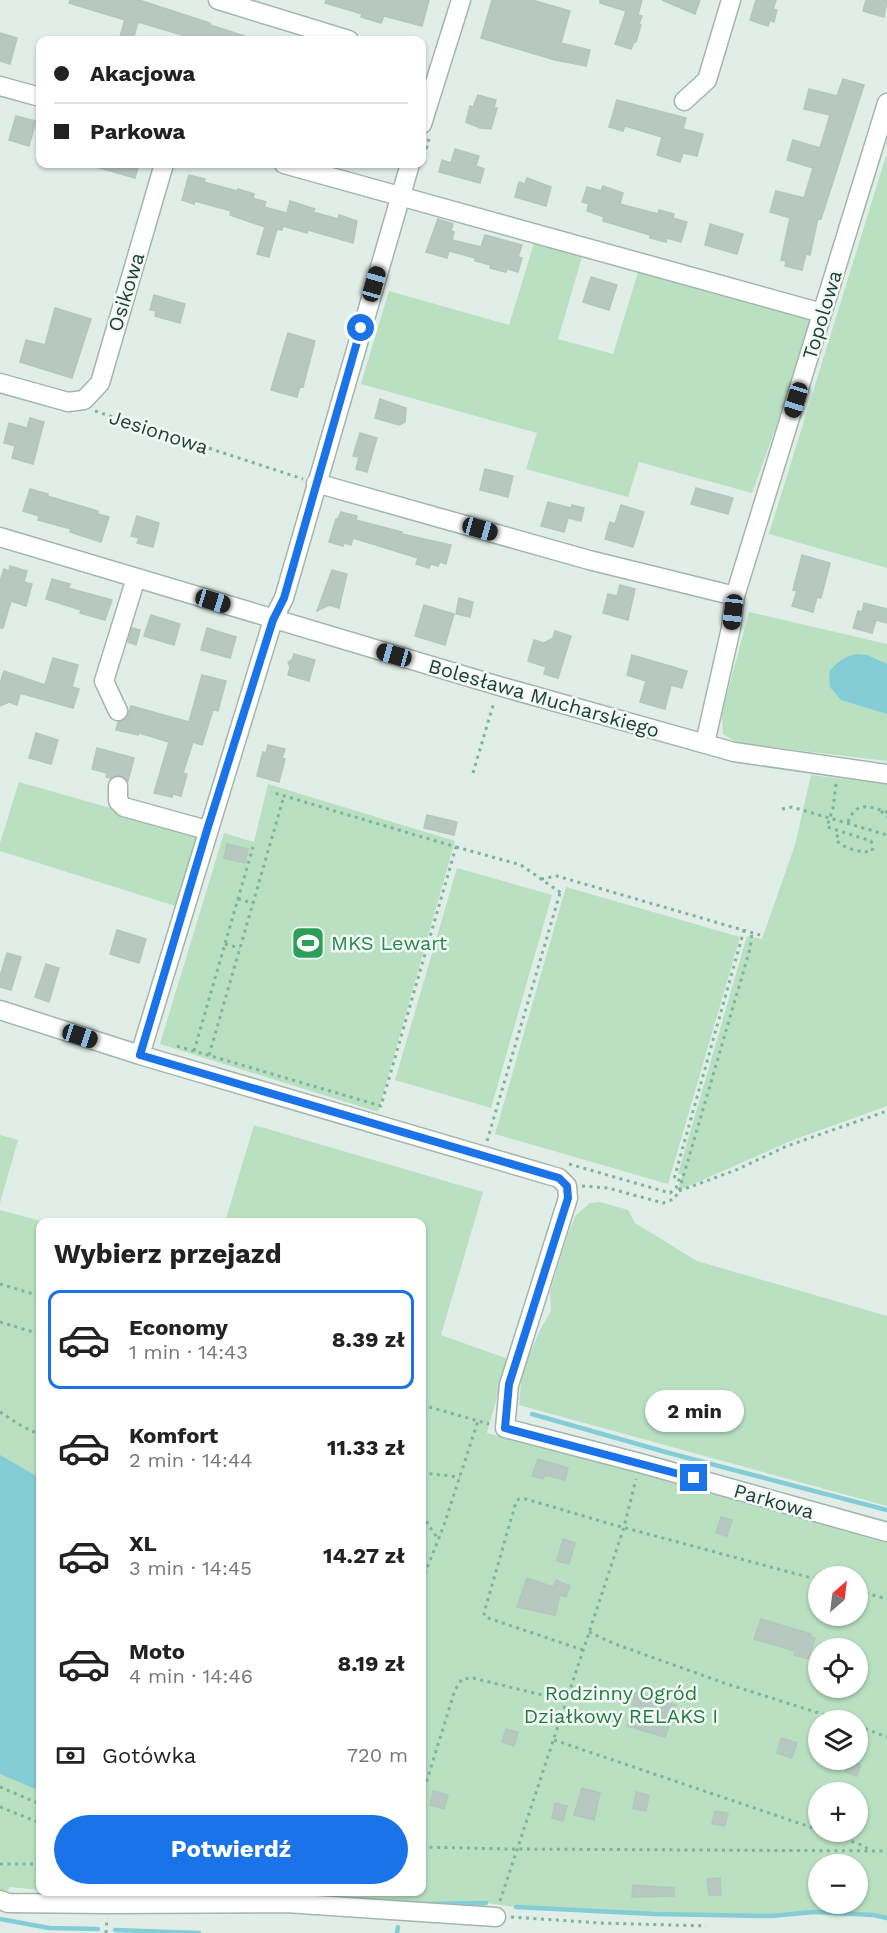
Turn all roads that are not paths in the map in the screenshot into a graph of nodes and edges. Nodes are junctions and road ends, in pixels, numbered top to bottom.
1 (218, 0) edge
2 (461, 0) edge
3 (731, 0) edge
4 (336, 36) edge
5 (430, 66) edge
6 (0, 86) edge
7 (426, 95) edge
8 (36, 96) edge
9 (684, 101) dead end
10 (887, 103) edge
11 (163, 168) edge
12 (299, 168) edge
13 (409, 168) edge
14 (400, 195) junction
15 (822, 313) junction
16 (0, 383) edge
17 (316, 483) junction
18 (0, 537) edge
19 (136, 578) junction
20 (735, 596) junction
21 (273, 620) junction
22 (118, 711) dead end
23 (705, 743) junction
24 (887, 774) edge
25 (118, 786) dead end
26 (207, 830) junction
27 (0, 1010) edge
28 (140, 1055) junction
29 (887, 1532) edge
30 (0, 1900) edge
31 (498, 1911) road end

1 - 4 street
2 - 5 street
3 - 9 street
5 - 7 street
6 - 8 street
10 - 15 street, Topolowa
11 - 16 street, Osikowa
12 - 14 street
13 - 14 street
14 - 15 street
14 - 17 street
15 - 20 street, Topolowa
17 - 20 street
17 - 21 street
18 - 19 street, Bolesława Mucharskiego
19 - 21 street, Bolesława Mucharskiego
19 - 22 street
20 - 23 street, Topolowa
21 - 23 street, Bolesława Mucharskiego
21 - 26 street
23 - 24 street, Bolesława Mucharskiego
25 - 26 street
26 - 28 street
27 - 28 street
28 - 29 street, Parkowa
30 - 31 street

